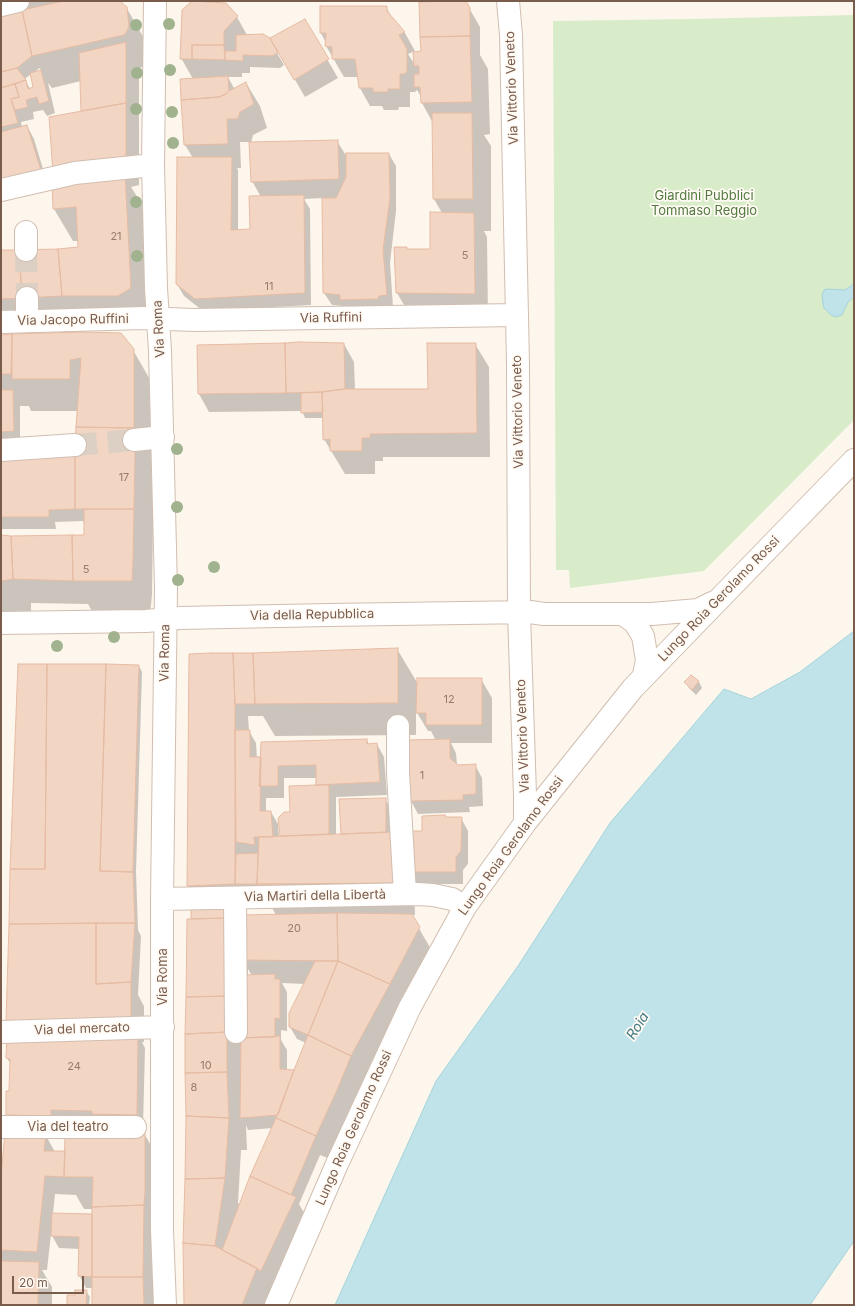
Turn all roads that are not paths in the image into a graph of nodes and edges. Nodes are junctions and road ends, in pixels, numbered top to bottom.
1 (18, 1) edge
2 (156, 1) edge
3 (508, 1) edge
4 (1, 5) edge
5 (153, 165) junction
6 (1, 190) edge
7 (27, 298) tunnel mouth
8 (517, 315) junction
9 (152, 318) junction
10 (27, 321) junction
11 (1, 322) edge
12 (163, 436) junction
13 (134, 440) tunnel mouth
14 (74, 445) tunnel mouth
15 (1, 450) edge
16 (854, 460) edge
17 (722, 597) junction
18 (519, 613) junction
19 (623, 614) junction
20 (166, 619) junction
21 (1, 623) edge
22 (644, 675) junction
23 (398, 726) dead end
24 (525, 823) junction
25 (405, 894) junction
26 (235, 898) junction
27 (162, 899) junction
28 (465, 907) junction
29 (163, 1027) junction
30 (1, 1032) edge
31 (236, 1032) dead end
32 (135, 1126) dead end
33 (1, 1127) edge
34 (165, 1305) edge
35 (276, 1305) edge

1 - 4 street
2 - 5 street, Via Roma
3 - 8 street, Via Vittorio Veneto
5 - 6 street
5 - 9 street, Via Roma
7 - 10 street
8 - 9 street, Via Ruffini
8 - 18 street, Via Vittorio Veneto
9 - 10 street, Via Jacopo Ruffini
9 - 12 street, Via Roma
10 - 11 street, Via Jacopo Ruffini
12 - 13 street
12 - 20 street, Via Roma
14 - 15 street
16 - 17 street, Lungo Roia Gerolamo Rossi
17 - 19 street, Via della Repubblica
17 - 22 street, Lungo Roia Gerolamo Rossi
18 - 19 street, Via della Repubblica
18 - 20 street, Via della Repubblica
18 - 24 street, Via Vittorio Veneto
19 - 22 street
20 - 21 street, Via della Repubblica
20 - 27 street, Via Roma
22 - 24 street, Lungo Roia Gerolamo Rossi
23 - 25 street
24 - 28 street, Lungo Roia Gerolamo Rossi
25 - 26 street, Via Martiri della Libertà
25 - 28 street, Via Martiri della Libertà
26 - 27 street, Via Martiri della Libertà
26 - 31 street
27 - 29 street, Via Roma
28 - 35 street, Lungo Roia Gerolamo Rossi
29 - 30 street, Via del mercato
29 - 34 street, Via Roma
32 - 33 street, Via del teatro

